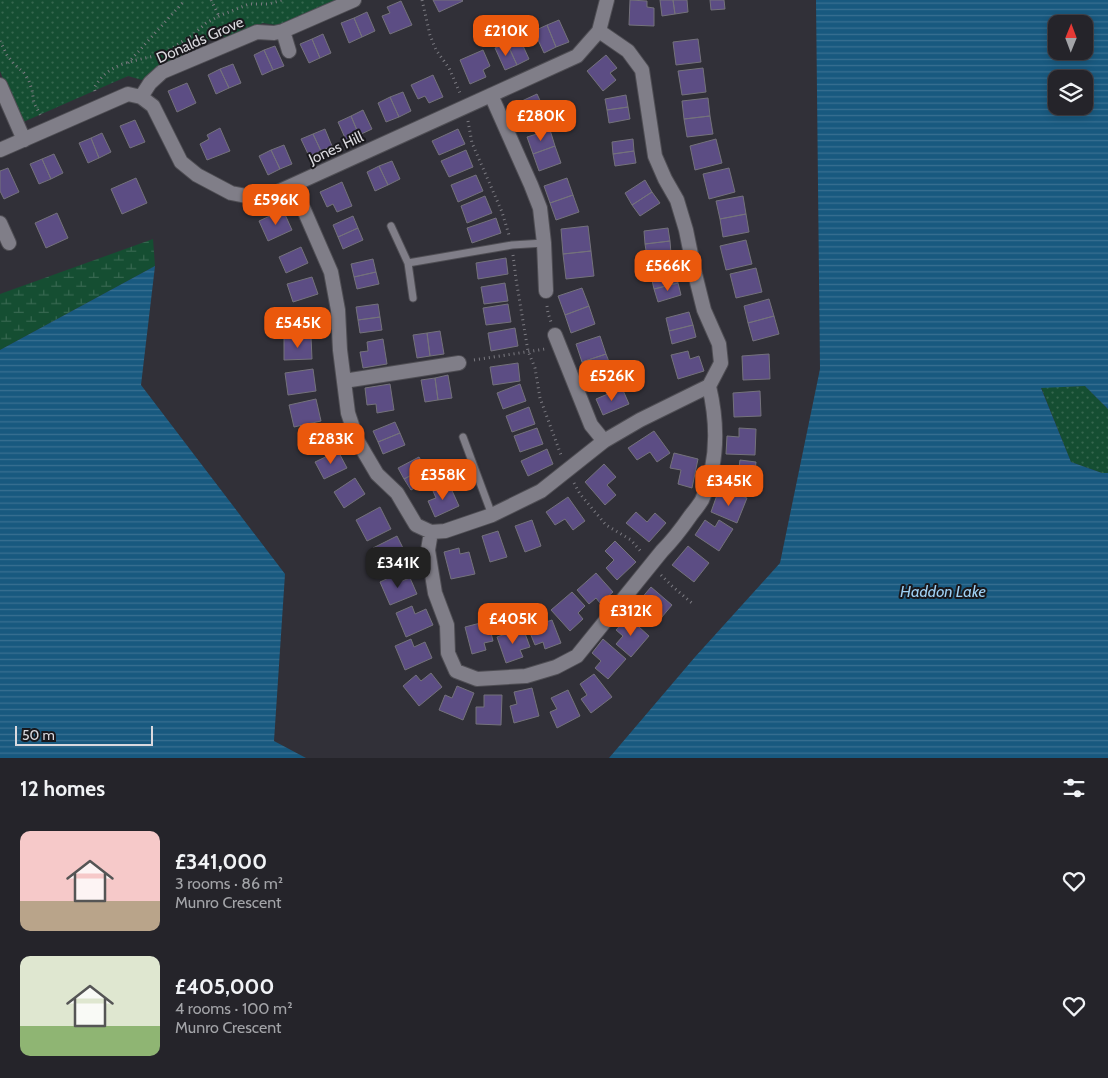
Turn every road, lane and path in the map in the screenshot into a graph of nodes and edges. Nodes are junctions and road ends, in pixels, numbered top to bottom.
1 (185, 0) edge
2 (211, 0) edge
3 (282, 0) edge
4 (354, 0) edge
5 (422, 0) edge
6 (607, 0) edge
7 (220, 16) junction
8 (283, 31) junction
9 (599, 31) junction
10 (0, 41) edge
11 (289, 51) dead end
12 (128, 63) junction
13 (0, 85) edge
14 (491, 95) junction
15 (141, 97) junction
16 (100, 106) junction
17 (466, 107) junction
18 (42, 119) dead end
19 (24, 140) junction
20 (0, 150) edge
21 (292, 186) junction
22 (0, 223) edge
23 (391, 226) dead end
24 (9, 243) dead end
25 (544, 244) junction
26 (408, 263) junction
27 (546, 291) joint
28 (413, 298) dead end
29 (558, 340) junction
30 (459, 363) joint
31 (344, 382) junction
32 (709, 386) junction
33 (463, 437) dead end
34 (604, 441) junction
35 (492, 515) junction
36 (431, 532) junction

1 - 12 path
2 - 7 path
3 - 7 path
4 - 8 street, Donalds Grove
5 - 17 path
6 - 9 street, Jones Hill
7 - 12 path
8 - 11 street
8 - 15 street, Donalds Grove
9 - 14 street, Jones Hill
9 - 32 street
10 - 18 path
12 - 16 path
13 - 19 street
14 - 17 street, Jones Hill
14 - 25 street
15 - 16 street
15 - 21 street, Jones Hill
16 - 19 street
17 - 21 street, Jones Hill
19 - 20 street
21 - 31 street
22 - 24 street
23 - 26 lane
25 - 26 lane
25 - 27 street
26 - 28 lane
27 - 29 path
29 - 30 path
29 - 34 street
30 - 31 street
31 - 36 street
32 - 34 street
32 - 36 street
33 - 35 lane
34 - 35 street
35 - 36 street

